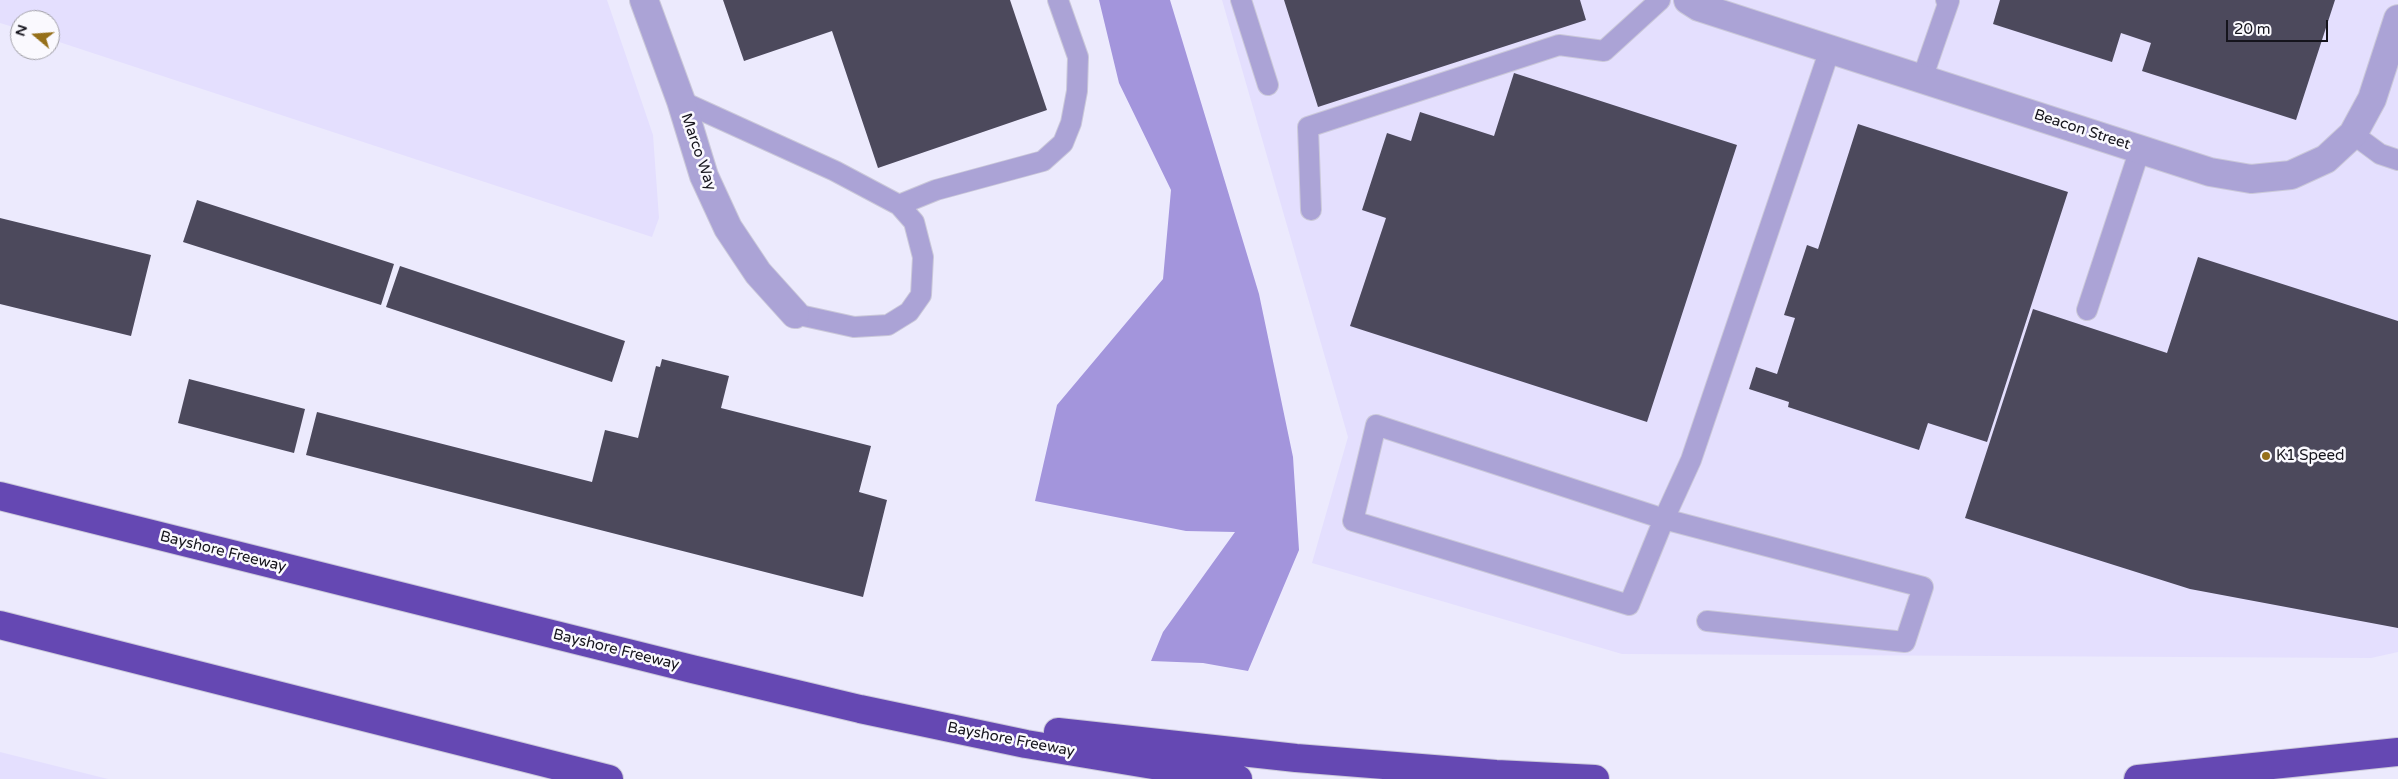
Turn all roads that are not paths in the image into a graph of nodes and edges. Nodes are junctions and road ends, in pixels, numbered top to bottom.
1 (644, 0) edge
2 (1058, 0) edge
3 (1241, 0) edge
4 (1660, 0) edge
5 (1688, 0) edge
6 (1946, 0) edge
7 (2398, 19) edge
8 (1830, 49) junction
9 (1922, 78) junction
10 (1268, 85) dead end
11 (682, 101) junction
12 (2353, 134) junction
13 (2140, 149) junction
14 (2398, 160) edge
15 (898, 205) junction
16 (1311, 210) dead end
17 (2087, 310) dead end
18 (796, 314) joint
19 (0, 496) edge
20 (1664, 519) junction
21 (1707, 621) dead end
22 (0, 625) edge
23 (692, 669) junction
24 (2398, 746) edge
25 (2398, 752) edge
26 (2321, 760) junction
27 (609, 779) edge
28 (1238, 779) edge
29 (1595, 779) edge
30 (2138, 779) edge

1 - 11 street, Marco Way
2 - 15 lane
3 - 10 lane
4 - 16 lane
5 - 8 street, Beacon Street
6 - 9 lane
7 - 12 street, Beacon Street
8 - 9 street, Beacon Street
8 - 20 lane
9 - 13 street, Beacon Street
11 - 15 lane
11 - 18 street, Marco Way
12 - 13 street, Beacon Street
12 - 14 lane
13 - 17 lane
15 - 18 lane
19 - 23 highway, Bayshore Freeway
20 - 20 lane
20 - 21 lane
22 - 27 highway
23 - 28 highway, Bayshore Freeway
23 - 29 highway
24 - 26 highway
25 - 26 highway
26 - 30 highway

